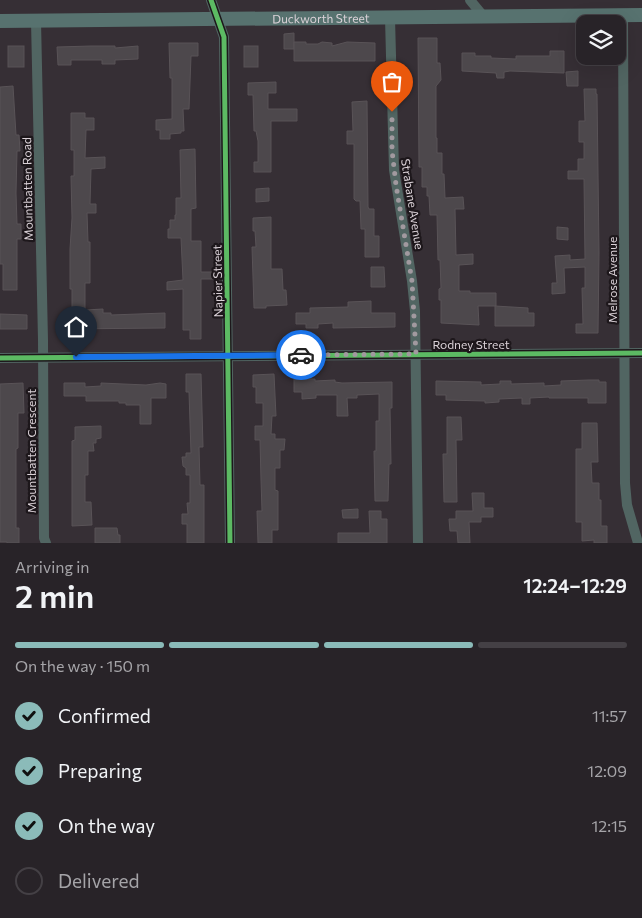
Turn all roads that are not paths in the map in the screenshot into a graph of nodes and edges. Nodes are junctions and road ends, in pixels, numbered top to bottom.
1 (211, 0) edge
2 (470, 0) edge
3 (642, 15) edge
4 (576, 16) edge
5 (626, 16) edge
6 (484, 17) junction
7 (390, 18) junction
8 (218, 19) junction
9 (0, 21) edge
10 (36, 21) junction
11 (622, 65) edge
12 (625, 353) junction
13 (642, 353) edge
14 (416, 354) junction
15 (228, 356) junction
16 (43, 357) junction
17 (0, 358) edge
18 (46, 543) edge
19 (230, 543) edge
20 (418, 543) edge
21 (638, 543) edge

1 - 8 street, Napier Street
2 - 6 street
3 - 5 main road, Duckworth Street
4 - 6 main road, Duckworth Street
6 - 7 main road, Duckworth Street
7 - 8 main road, Duckworth Street
7 - 14 street, Strabane Avenue
8 - 10 main road, Duckworth Street
8 - 15 street, Napier Street
9 - 10 main road, Duckworth Street
10 - 16 street, Mountbatten Road
11 - 12 street, Melrose Avenue
12 - 13 street, Rodney Street
12 - 14 street, Rodney Street
12 - 21 street, Melrose Avenue
14 - 15 street, Rodney Street
14 - 20 street, Strabane Avenue
15 - 16 street, Rodney Street
15 - 19 street, Napier Street
16 - 17 street, Rodney Street
16 - 18 street, Mountbatten Crescent

